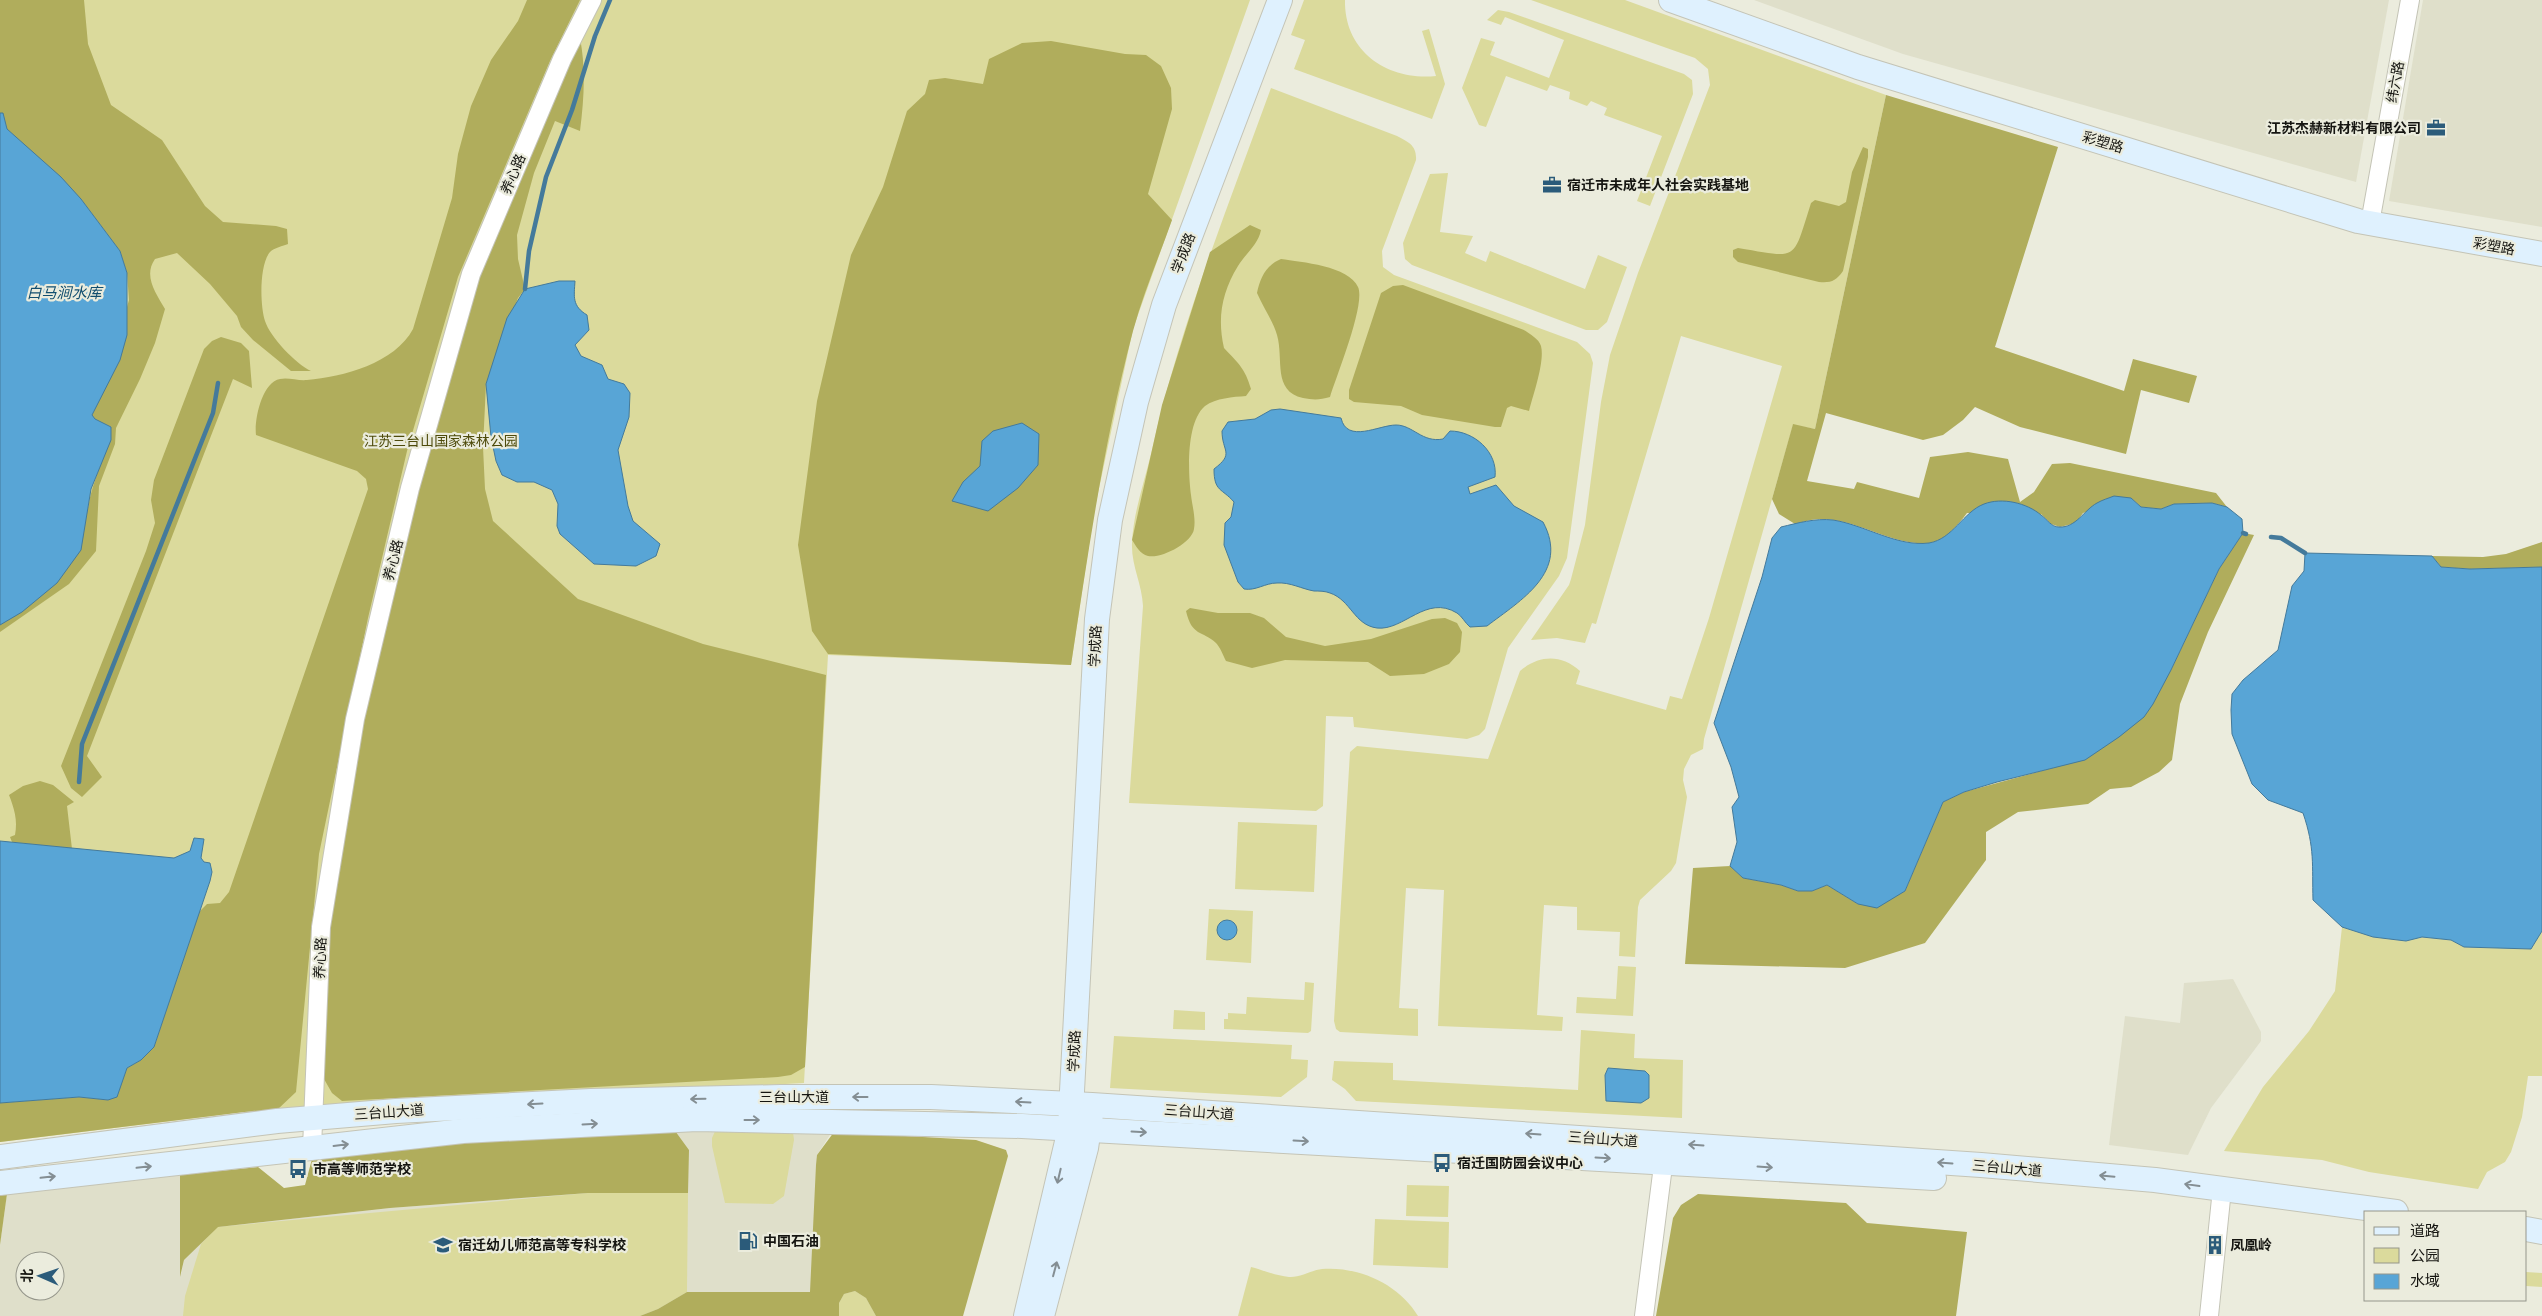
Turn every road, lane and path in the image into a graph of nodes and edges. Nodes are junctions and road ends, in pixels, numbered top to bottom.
1 (592, 0) edge
2 (1280, 0) edge
3 (1671, 0) edge
4 (2410, 0) edge
5 (2370, 223) junction
6 (2542, 254) edge
7 (1082, 1105) junction
8 (313, 1118) junction
9 (1080, 1129) junction
10 (312, 1148) junction
11 (1665, 1152) junction
12 (0, 1157) edge
13 (0, 1183) edge
14 (2221, 1197) junction
15 (2384, 1211) edge
16 (2364, 1223) edge
17 (2527, 1229) edge
18 (2542, 1232) edge
19 (2527, 1244) edge
20 (2542, 1247) edge
21 (1026, 1316) edge
22 (1042, 1316) edge
23 (1644, 1316) edge
24 (2209, 1316) edge

1 - 8 street, 养心路
2 - 7 main road, 学成路
3 - 5 main road, 彩塑路
4 - 5 street, 纬六路
5 - 6 main road, 彩塑路
7 -> 8 main road, 三台山大道
7 - 9 main road, 学成路
11 -> 7 main road, 三台山大道
8 - 10 street, 养心路
8 - 12 main road, 三台山大道
10 -> 9 main road, 三台山大道
9 -> 11 main road, 三台山大道
9 -> 21 main road, 学成路
22 -> 9 main road, 学成路
13 -> 10 main road, 三台山大道
11 - 14 main road, 三台山大道
11 - 23 street
14 - 15 main road, 三台山大道
14 - 16 main road, 三台山大道
14 - 24 street
17 - 18 main road
19 - 20 main road

